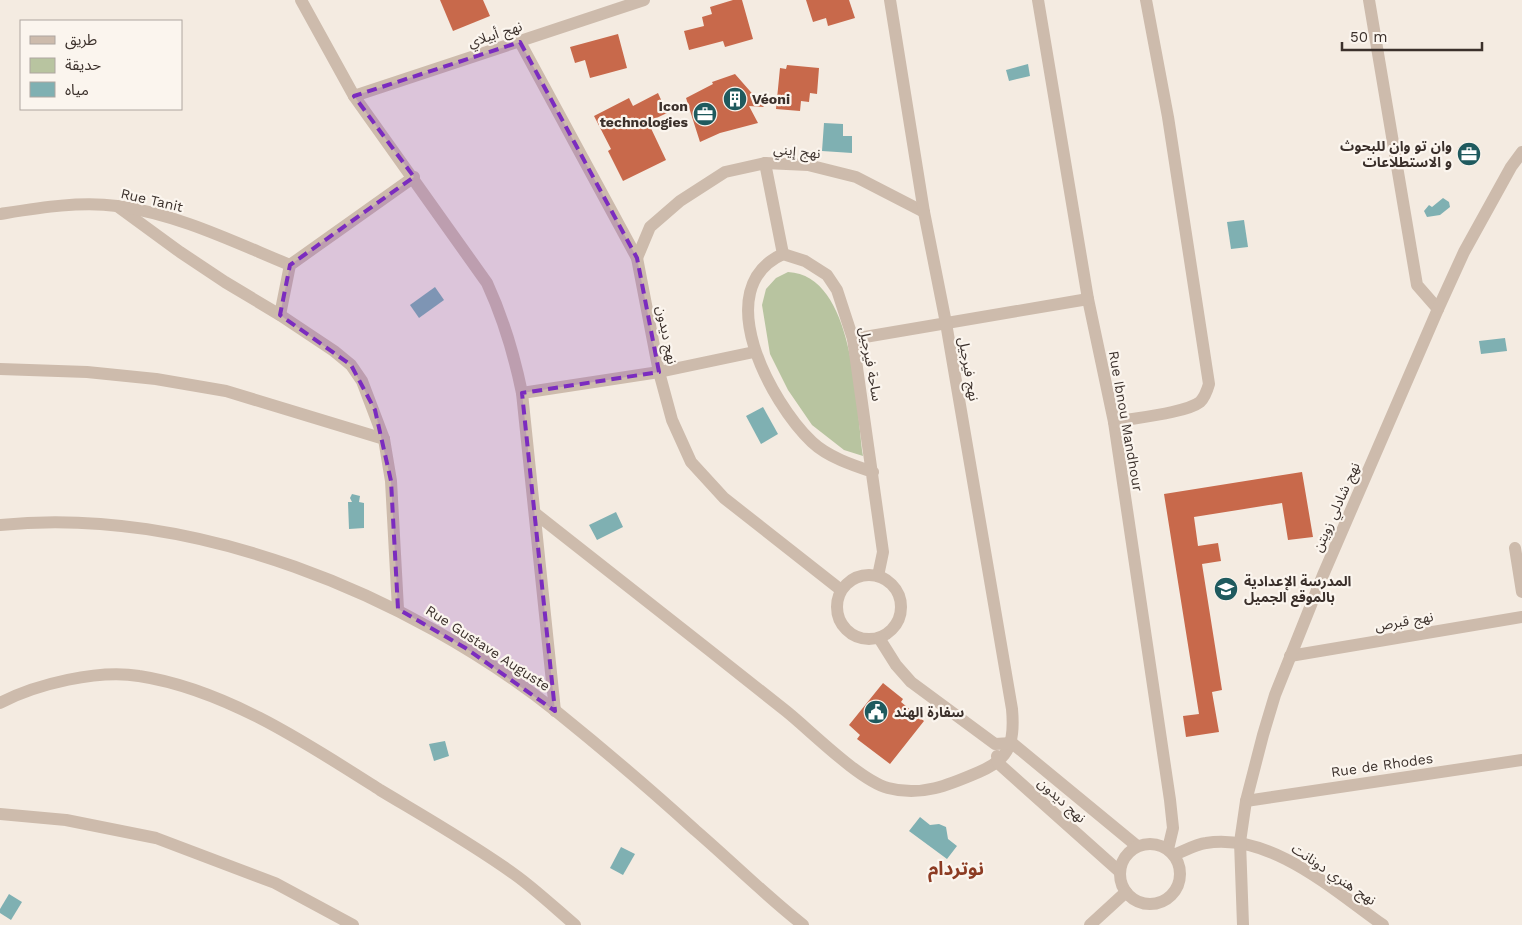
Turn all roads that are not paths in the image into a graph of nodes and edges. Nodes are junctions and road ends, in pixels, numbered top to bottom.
1 (302, 0) edge
2 (644, 0) edge
3 (890, 0) edge
4 (1038, 0) edge
5 (1146, 0) edge
6 (1369, 0) edge
7 (520, 42) junction
8 (354, 96) junction
9 (1522, 152) edge
10 (766, 163) junction
11 (414, 177) junction
12 (117, 206) junction
13 (924, 212) junction
14 (0, 214) edge
15 (783, 254) junction
16 (637, 258) junction
17 (290, 265) junction
18 (1088, 299) junction
19 (1438, 308) junction
20 (280, 315) junction
21 (946, 323) junction
22 (853, 339) junction
23 (754, 352) junction
24 (0, 369) edge
25 (659, 372) junction
26 (522, 393) junction
27 (1114, 422) junction
28 (384, 439) junction
29 (873, 472) junction
30 (536, 514) junction
31 (0, 525) edge
32 (1515, 548) dead end
33 (878, 576) junction
34 (840, 590) junction
35 (1522, 592) edge
36 (398, 609) junction
37 (1522, 617) edge
38 (880, 638) junction
39 (1290, 656) junction
40 (0, 703) edge
41 (555, 711) junction
42 (1012, 743) junction
43 (995, 744) junction
44 (1522, 760) edge
45 (998, 763) junction
46 (1246, 801) junction
47 (0, 814) edge
48 (1240, 842) junction
49 (1137, 846) junction
50 (1171, 852) junction
51 (1120, 872) junction
52 (1126, 892) junction
53 (353, 925) edge
54 (575, 925) edge
55 (803, 925) edge
56 (1090, 925) edge
57 (1243, 925) edge
58 (1383, 925) edge

1 - 8 street
2 - 7 street, نهج أبيلاي
3 - 13 street, نهج فيرجيل
4 - 18 street, Rue Ibnou Mandhour
5 - 27 street
6 - 19 street
7 - 8 street, نهج أبيلاي
7 - 16 street, نهج ديدون
8 - 11 street
9 - 19 street, نهج شادلي زويتن
10 - 13 street, نهج إيني
10 - 15 street
10 - 16 street, نهج إيني
11 - 17 street
11 - 26 street
12 - 14 street, Rue Tanit
12 - 17 street, Rue Tanit
12 - 20 street
13 - 21 street, نهج فيرجيل
15 - 22 street, ساحة فيرجيل
15 - 23 street
16 - 25 street, نهج ديدون
17 - 20 street
18 - 21 street
18 - 27 street, Rue Ibnou Mandhour
19 - 39 street, نهج شادلي زويتن
20 - 28 street
21 - 22 street
21 - 42 street, نهج فيرجيل
22 - 29 street, ساحة فيرجيل
23 - 25 street
23 - 29 street
24 - 28 street
25 - 26 street
25 - 34 street, نهج ديدون
26 - 30 street
27 - 50 street, Rue Ibnou Mandhour
28 - 36 street
29 - 33 street, ساحة فيرجيل
30 - 41 street
30 - 45 street
31 - 36 street, Rue Gustave Auguste
32 - 35 street
33 - 34 street
33 - 38 street
34 - 38 street
36 - 41 street, Rue Gustave Auguste
37 - 39 street, نهج قبرص
38 - 43 street
39 - 46 street, نهج شادلي زويتن
40 - 54 street
41 - 55 street, Rue Gustave Auguste
42 - 43 street
42 - 45 street
42 - 49 street, نهج ديدون
43 - 45 street
44 - 46 street, Rue de Rhodes
45 - 51 street, نهج ديدون
46 - 48 street, نهج شادلي زويتن
47 - 53 street
48 - 50 street, نهج هنري دونانت
48 - 57 street, نهج شادلي زويتن
48 - 58 street, نهج هنري دونانت
49 - 50 street
49 - 51 street
50 - 52 street
51 - 52 street
52 - 56 street

